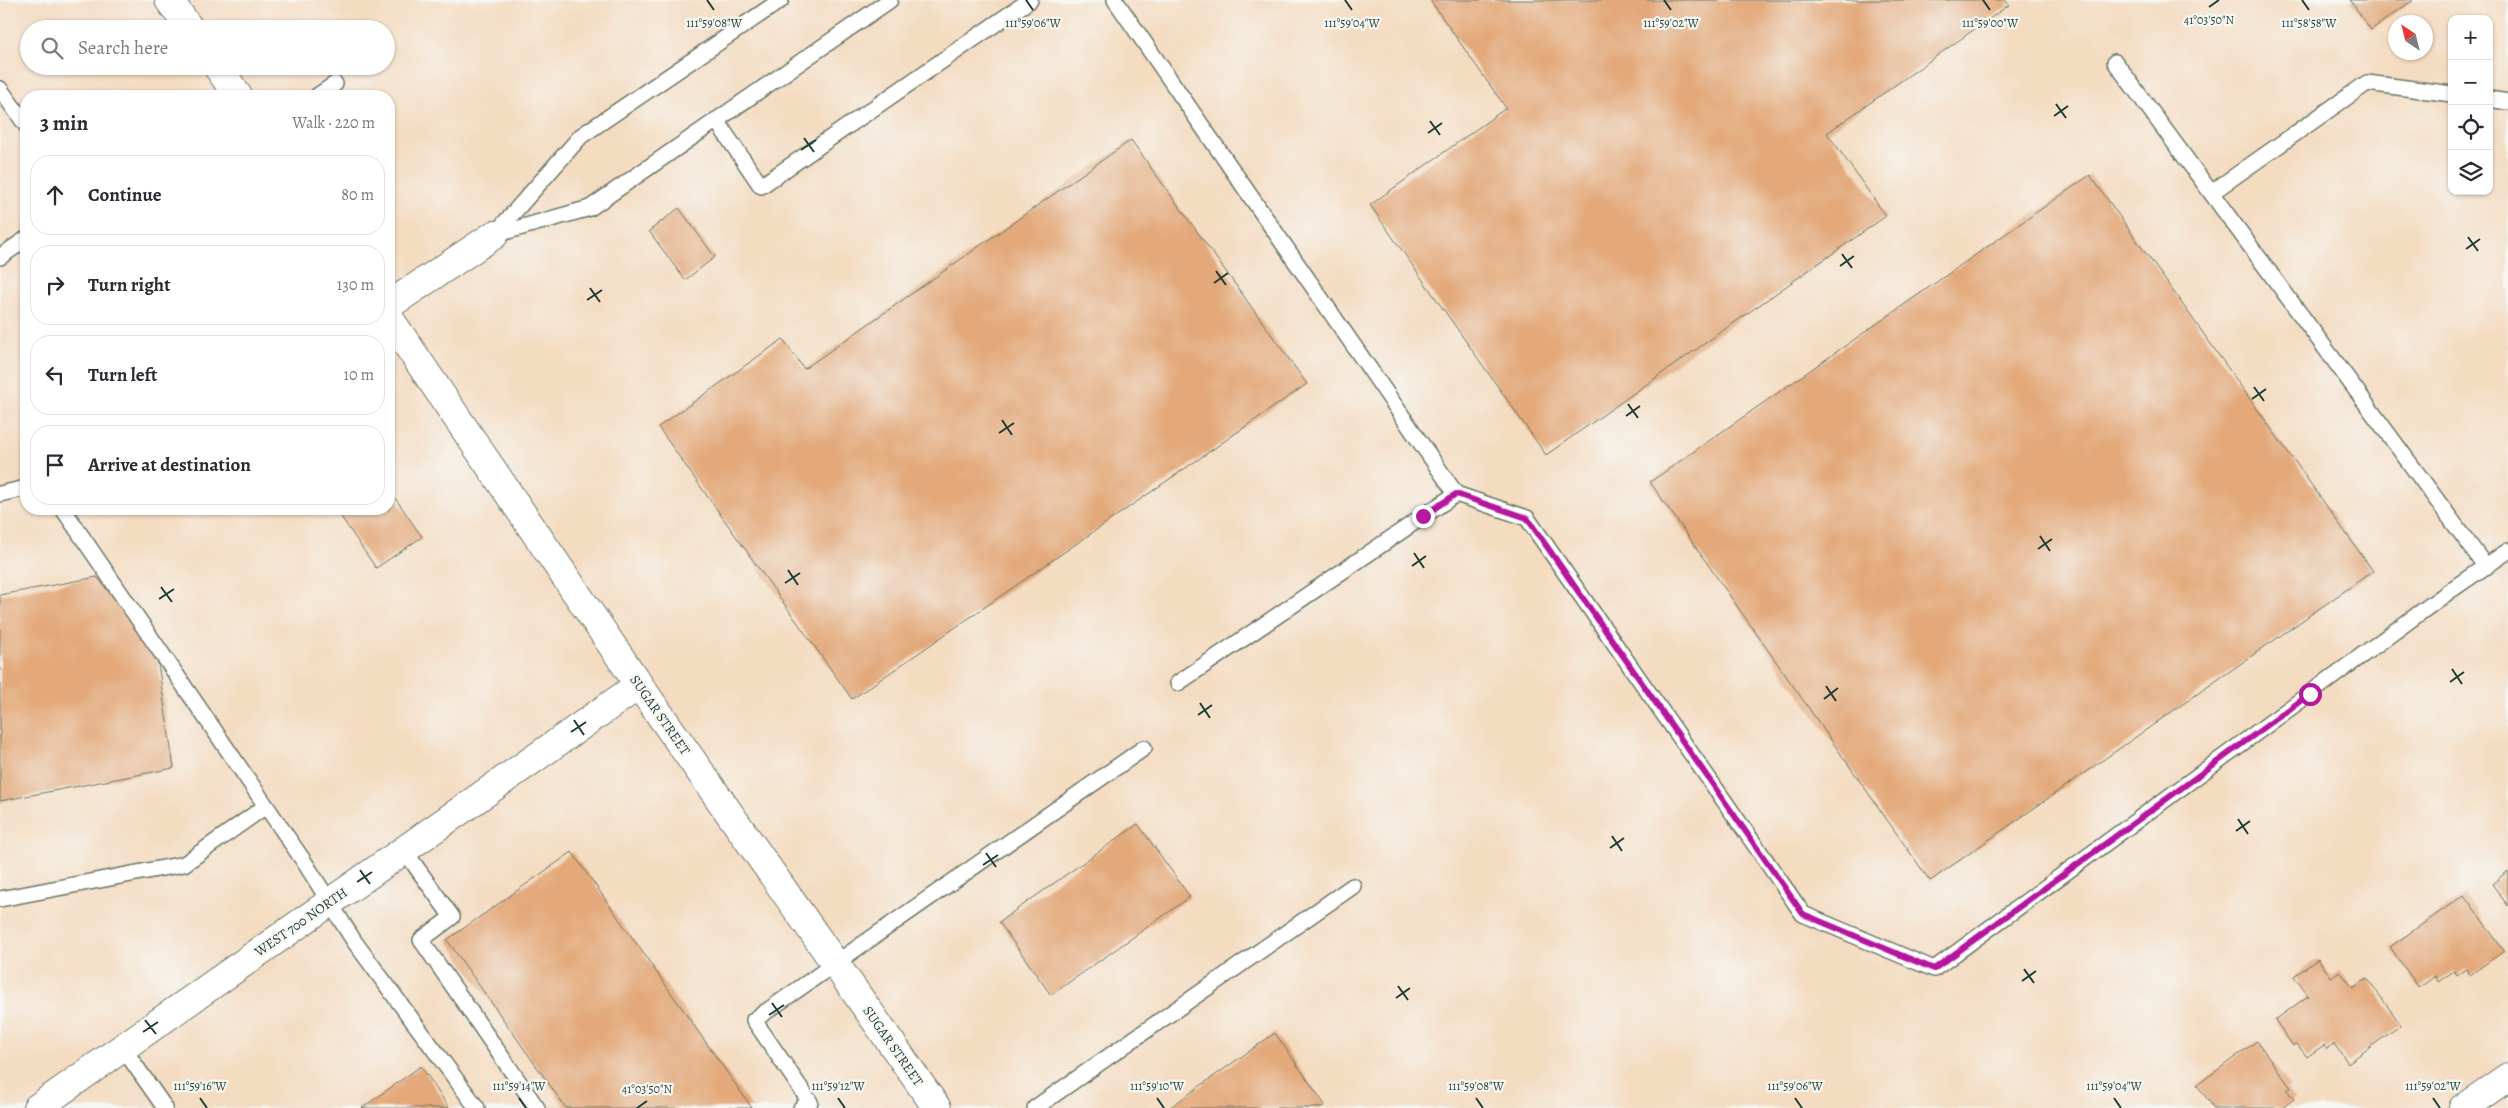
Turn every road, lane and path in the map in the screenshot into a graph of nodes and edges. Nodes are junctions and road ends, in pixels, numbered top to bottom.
1 (169, 0) edge
2 (781, 0) edge
3 (890, 0) edge
4 (1030, 0) edge
5 (1115, 0) edge
6 (183, 20) edge
7 (2114, 62) dead end
8 (223, 75) edge
9 (335, 84) dead end
10 (0, 89) edge
11 (233, 90) edge
12 (326, 90) edge
13 (2448, 93) edge
14 (2493, 100) edge
15 (2508, 102) edge
16 (20, 117) edge
17 (716, 120) junction
18 (2211, 193) junction
19 (494, 235) junction
20 (20, 243) edge
21 (0, 257) edge
22 (395, 301) edge
23 (395, 327) edge
24 (20, 489) edge
25 (0, 494) edge
26 (1456, 494) junction
27 (67, 515) edge
28 (2508, 551) edge
29 (2486, 567) junction
30 (1178, 683) dead end
31 (639, 685) junction
32 (1144, 748) dead end
33 (266, 806) junction
34 (404, 850) junction
35 (1353, 886) dead end
36 (0, 899) edge
37 (329, 902) junction
38 (835, 962) junction
39 (123, 1048) junction
40 (2508, 1077) edge
41 (37, 1108) edge
42 (165, 1108) edge
43 (476, 1108) edge
44 (537, 1108) edge
45 (802, 1108) edge
46 (937, 1108) edge
47 (1035, 1108) edge
48 (2463, 1108) edge

1 - 6 street
2 - 19 lane
3 - 17 lane
4 - 17 lane
5 - 26 lane
7 - 18 lane
8 - 11 street
9 - 12 lane
10 - 16 lane
13 - 18 lane
14 - 15 lane
17 - 19 lane
18 - 29 lane
19 - 22 street
20 - 21 lane
23 - 31 street, SUGAR STREET
24 - 25 lane
26 - 29 lane
26 - 30 lane
27 - 33 lane
28 - 29 lane
31 - 34 street, WEST 700 NORTH
31 - 38 street, SUGAR STREET
32 - 38 lane
33 - 36 lane
33 - 37 lane
34 - 37 street, WEST 700 NORTH
34 - 44 lane
35 - 47 lane
37 - 39 street, WEST 700 NORTH
37 - 43 lane
38 - 45 lane
38 - 46 street, SUGAR STREET
39 - 41 street, WEST 700 NORTH
39 - 42 lane
40 - 48 street

